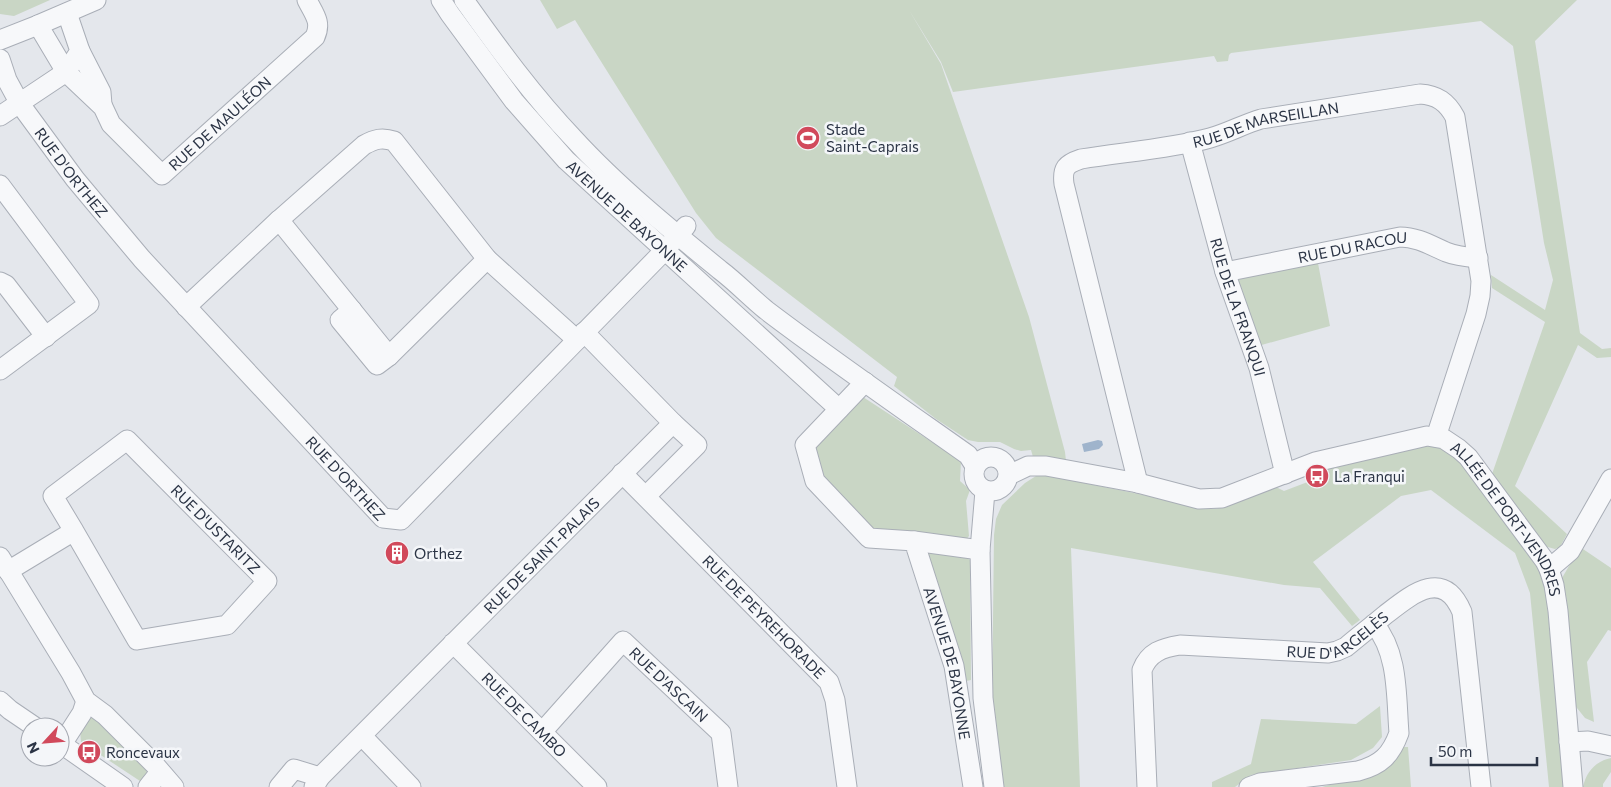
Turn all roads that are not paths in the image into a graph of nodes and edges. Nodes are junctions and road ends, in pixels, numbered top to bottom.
1 (96, 0) edge
2 (307, 0) edge
3 (441, 0) edge
4 (464, 0) edge
5 (67, 13) junction
6 (38, 25) junction
7 (0, 40) edge
8 (80, 51) junction
9 (0, 58) edge
10 (66, 72) junction
11 (20, 104) junction
12 (103, 107) junction
13 (0, 116) edge
14 (1190, 142) junction
15 (0, 185) edge
16 (279, 220) junction
17 (682, 231) junction
18 (665, 250) junction
19 (1478, 258) junction
20 (487, 259) junction
21 (1225, 272) junction
22 (0, 282) edge
23 (186, 307) junction
24 (580, 336) junction
25 (46, 337) junction
26 (0, 370) edge
27 (865, 382) junction
28 (839, 409) junction
29 (673, 423) junction
30 (1436, 437) junction
31 (976, 466) junction
32 (622, 473) junction
33 (1285, 474) junction
34 (1009, 475) junction
35 (1611, 479) edge
36 (1138, 483) junction
37 (985, 491) junction
38 (646, 496) junction
39 (74, 531) junction
40 (914, 540) junction
41 (980, 550) junction
42 (4, 564) edge
43 (1549, 569) junction
44 (1374, 624) junction
45 (453, 643) junction
46 (0, 701) edge
47 (86, 701) junction
48 (20, 717) edge
49 (70, 731) edge
50 (542, 732) junction
51 (362, 736) junction
52 (1569, 742) junction
53 (1611, 746) edge
54 (70, 751) edge
55 (157, 768) junction
56 (317, 782) edge
57 (116, 785) edge
58 (148, 787) edge
59 (174, 787) edge
60 (279, 787) edge
61 (411, 787) edge
62 (597, 787) edge
63 (728, 787) edge
64 (847, 787) edge
65 (973, 787) edge
66 (994, 787) edge
67 (1147, 787) edge
68 (1249, 787) edge
69 (1481, 787) edge
70 (1573, 787) edge

1 - 5 street
2 - 12 street, RUE DE MAULÉON
3 - 18 street, AVENUE DE BAYONNE
4 - 17 street, AVENUE DE BAYONNE
5 - 6 street
5 - 8 street, RUE DE MAULÉON
6 - 7 street
6 - 10 street, RUE DE MAULÉON
8 - 10 street
8 - 12 street, RUE DE MAULÉON
9 - 11 street, RUE D'ORTHEZ
10 - 11 street
10 - 12 street, RUE DE MAULÉON
11 - 13 street
11 - 23 street, RUE D'ORTHEZ
14 - 19 street, RUE DE MARSEILLAN
14 - 21 street, RUE DE LA FRANQUI
14 - 36 street, RUE DE MARSEILLAN
15 - 25 street
16 - 20 street
16 - 20 street
16 - 23 street
17 - 18 street, RUE D'ORTHEZ
17 - 27 street, AVENUE DE BAYONNE
18 - 24 street, RUE D'ORTHEZ
18 - 28 street, AVENUE DE BAYONNE
19 - 21 street, RUE DU RACOU
19 - 30 street, RUE DE MARSEILLAN
20 - 24 street
21 - 33 street, RUE DE LA FRANQUI
22 - 25 street
23 - 24 street, RUE D'ORTHEZ
24 - 29 street
25 - 26 street
27 - 28 street
27 - 31 street, AVENUE DE BAYONNE
28 - 40 street
29 - 32 street, RUE DE SAINT-PALAIS
29 - 38 street
30 - 33 street, ALLÉE DE PORT-VENDRES
30 - 43 street, ALLÉE DE PORT-VENDRES
31 - 34 street
31 - 37 street
32 - 38 street, RUE DE PEYREHORADE
32 - 45 street, RUE DE SAINT-PALAIS
33 - 36 street, ALLÉE DE PORT-VENDRES
34 - 36 street, ALLÉE DE PORT-VENDRES
34 - 37 street
35 - 43 street
37 - 41 street, AVENUE DE BAYONNE
38 - 64 street, RUE DE PEYREHORADE
39 - 39 street, RUE D'USTARITZ
39 - 42 street
40 - 41 street
40 - 65 street, AVENUE DE BAYONNE
41 - 66 street, AVENUE DE BAYONNE
42 - 47 street
43 - 52 street, ALLÉE DE PORT-VENDRES
44 - 67 street, RUE D'ARGELÈS
44 - 68 street
44 - 69 street, RUE D'ARGELÈS
45 - 50 street, RUE DE CAMBO
45 - 51 street, RUE DE SAINT-PALAIS
46 - 48 street
47 - 49 street
47 - 55 street
50 - 62 street, RUE DE CAMBO
50 - 63 street, RUE D'ASCAIN
51 - 56 street, RUE DE SAINT-PALAIS
51 - 61 street
52 - 53 street
52 - 70 street, ALLÉE DE PORT-VENDRES
54 - 57 street
55 - 58 street
55 - 59 street
56 - 60 street, RUE DE SAINT-PALAIS

